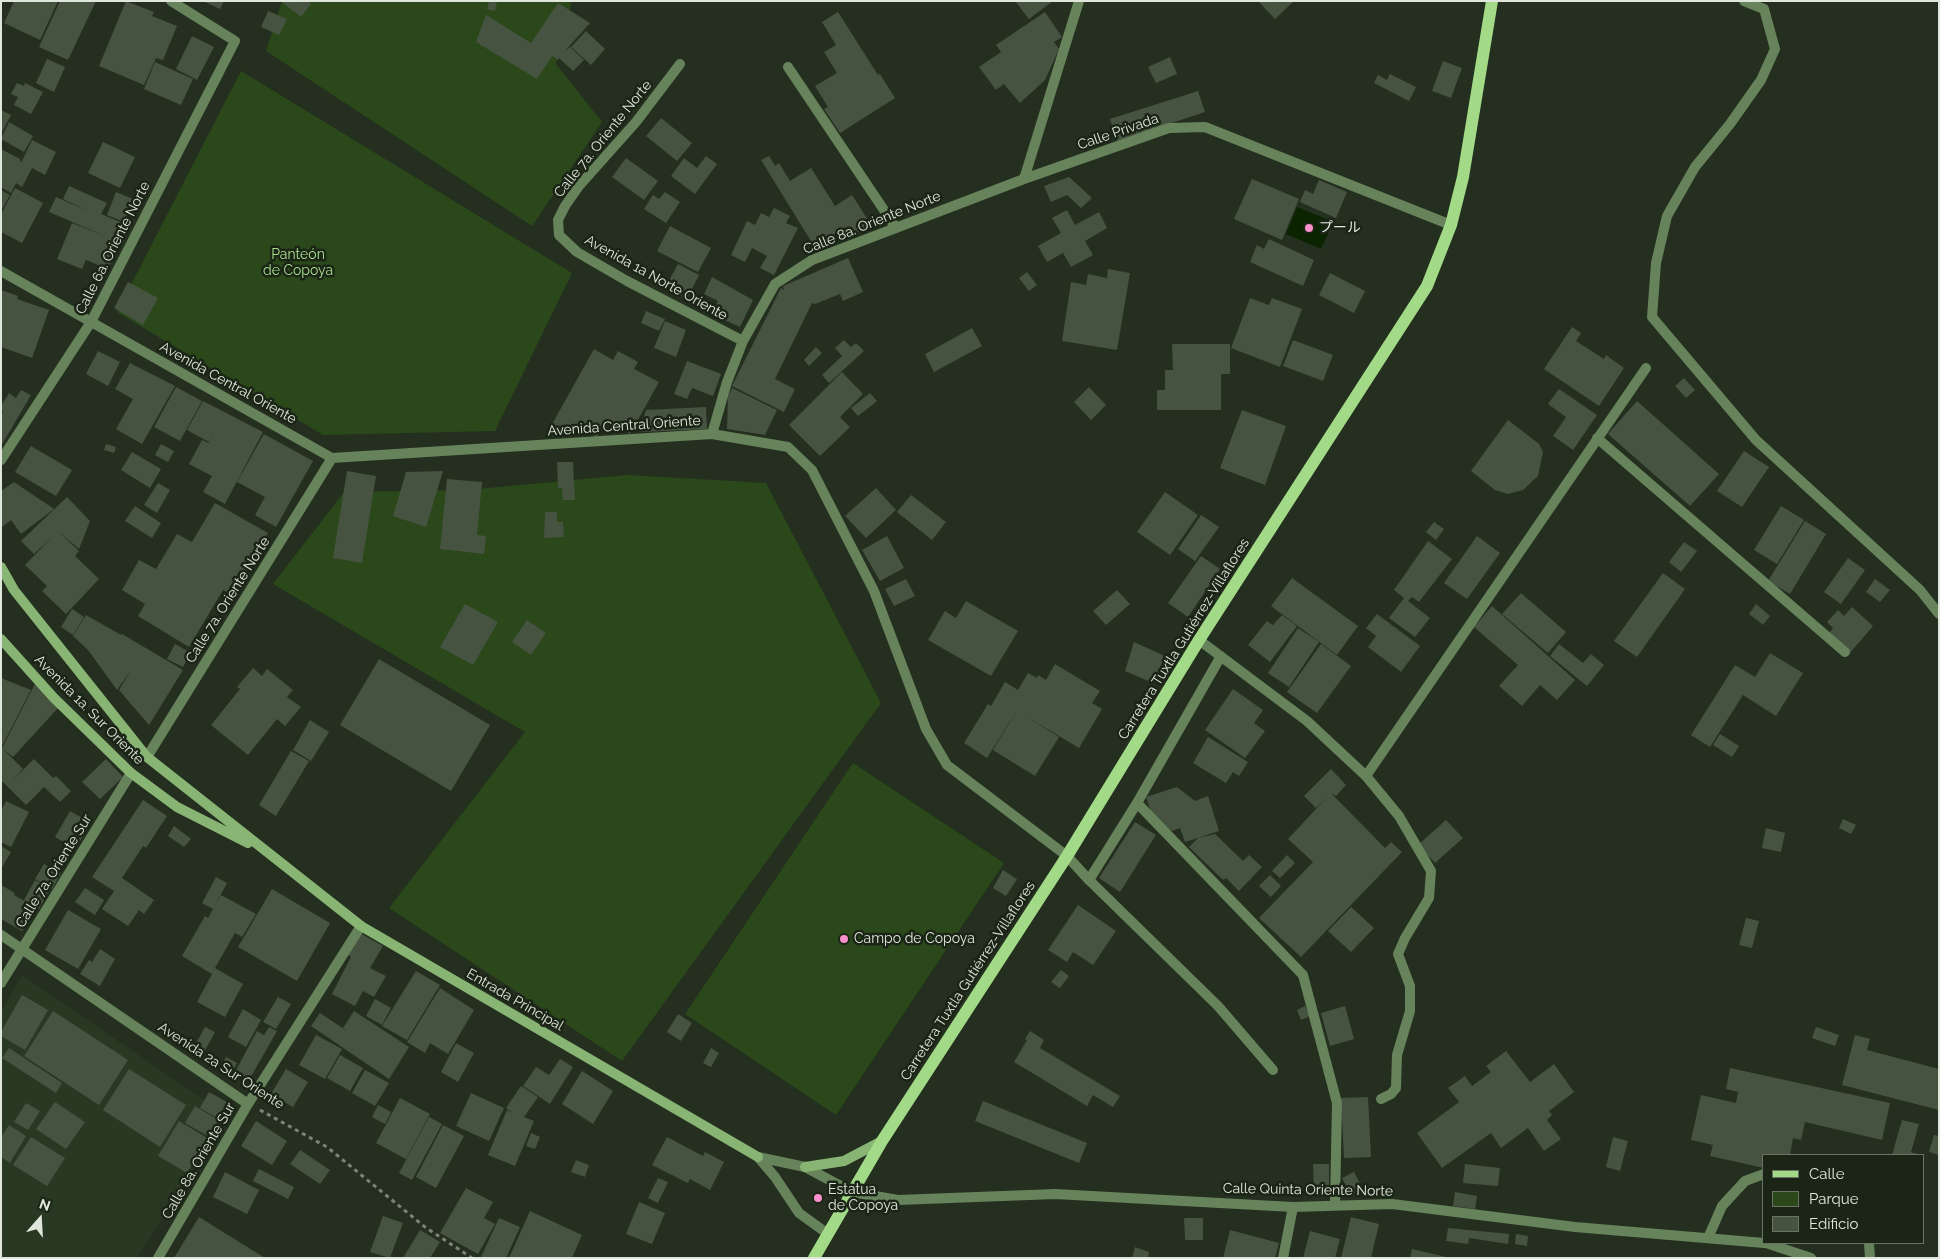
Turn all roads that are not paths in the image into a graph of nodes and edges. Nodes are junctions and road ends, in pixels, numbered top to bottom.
1 (171, 1) edge
2 (1078, 1) edge
3 (1492, 1) edge
4 (1744, 1) edge
5 (680, 64) dead end
6 (788, 67) dead end
7 (1024, 179) junction
8 (1451, 225) junction
9 (896, 228) junction
10 (559, 235) joint
11 (1, 271) edge
12 (91, 322) junction
13 (743, 341) junction
14 (1646, 368) dead end
15 (712, 434) junction
16 (1597, 438) junction
17 (332, 458) junction
18 (1, 460) edge
19 (1, 567) edge
20 (1939, 614) edge
21 (1, 639) edge
22 (1199, 640) junction
23 (1845, 652) dead end
24 (1221, 656) junction
25 (147, 757) junction
26 (131, 774) junction
27 (1366, 776) junction
28 (1137, 803) junction
29 (268, 853) junction
30 (1067, 856) junction
31 (1089, 880) junction
32 (361, 926) junction
33 (1, 935) edge
34 (22, 949) junction
35 (1, 983) edge
36 (1273, 1070) dead end
37 (1381, 1099) dead end
38 (248, 1104) junction
39 (882, 1141) junction
40 (758, 1157) junction
41 (805, 1167) junction
42 (1762, 1175) edge
43 (852, 1192) junction
44 (1335, 1205) junction
45 (1293, 1206) junction
46 (828, 1234) junction
47 (1708, 1238) junction
48 (1762, 1243) edge
49 (1768, 1244) edge
50 (1869, 1244) edge
51 (158, 1258) edge
52 (814, 1258) edge
53 (1283, 1258) edge
54 (1811, 1258) edge
55 (1870, 1258) edge

1 - 12 street, Calle 6a. Oriente Norte
2 - 7 street
3 - 8 main road, Carretera Tuxtla Gutiérrez-Villaflores
4 - 20 street
5 - 10 street, Calle 7a. Oriente Norte
6 - 9 street
7 - 8 street, Calle Privada
7 - 9 street, Calle 8a. Oriente Norte
8 - 22 main road, Carretera Tuxtla Gutiérrez-Villaflores
9 - 13 street, Calle 8a. Oriente Norte
10 - 13 street, Avenida 1a Norte Oriente
11 - 12 street, Avenida Central Oriente
12 - 17 street, Avenida Central Oriente
12 - 18 street, Calle 6a. Oriente Norte
13 - 15 street, Calle 8a. Oriente Norte
14 - 16 street
15 - 17 street, Avenida Central Oriente
15 - 30 street, Avenida Central Oriente
16 - 23 street
16 - 27 street
17 - 25 street, Calle 7a. Oriente Norte
19 - 25 street
21 - 26 street, Avenida 1a. Sur Oriente
22 - 24 street
22 - 30 main road, Carretera Tuxtla Gutiérrez-Villaflores
24 - 27 street
24 - 28 street
25 - 29 street
26 - 29 street, Avenida 1a. Sur Oriente
26 - 34 street, Calle 7a. Oriente Sur
27 - 37 street
28 - 31 street
28 - 44 street
29 - 32 street, Entrada Principal
30 - 31 street, Avenida Central Oriente
30 - 39 main road, Carretera Tuxtla Gutiérrez-Villaflores
31 - 36 street, Avenida Central Oriente
32 - 38 street, Calle 8a. Oriente Sur
32 - 40 street, Entrada Principal
33 - 34 street, Avenida 2a Sur Oriente
34 - 35 street, Calle 7a. Oriente Sur
34 - 38 street, Avenida 2a Sur Oriente
38 - 51 street, Calle 8a. Oriente Sur
39 - 41 street
39 - 43 main road, Carretera Tuxtla Gutiérrez-Villaflores
40 - 41 street, Calle Quinta Oriente Norte
40 - 46 street
41 - 43 street, Calle Quinta Oriente Norte
42 - 47 street
43 - 45 street, Calle Quinta Oriente Norte
43 - 46 main road, Carretera Tuxtla Gutiérrez-Villaflores
44 - 45 street, Calle Quinta Oriente Norte
44 - 47 street, Calle Quinta Oriente Norte
45 - 53 street
46 - 52 main road, Carretera Tuxtla Gutiérrez-Villaflores
47 - 48 street, Calle Quinta Oriente Norte
49 - 54 street, Calle Quinta Oriente Norte
50 - 55 street

